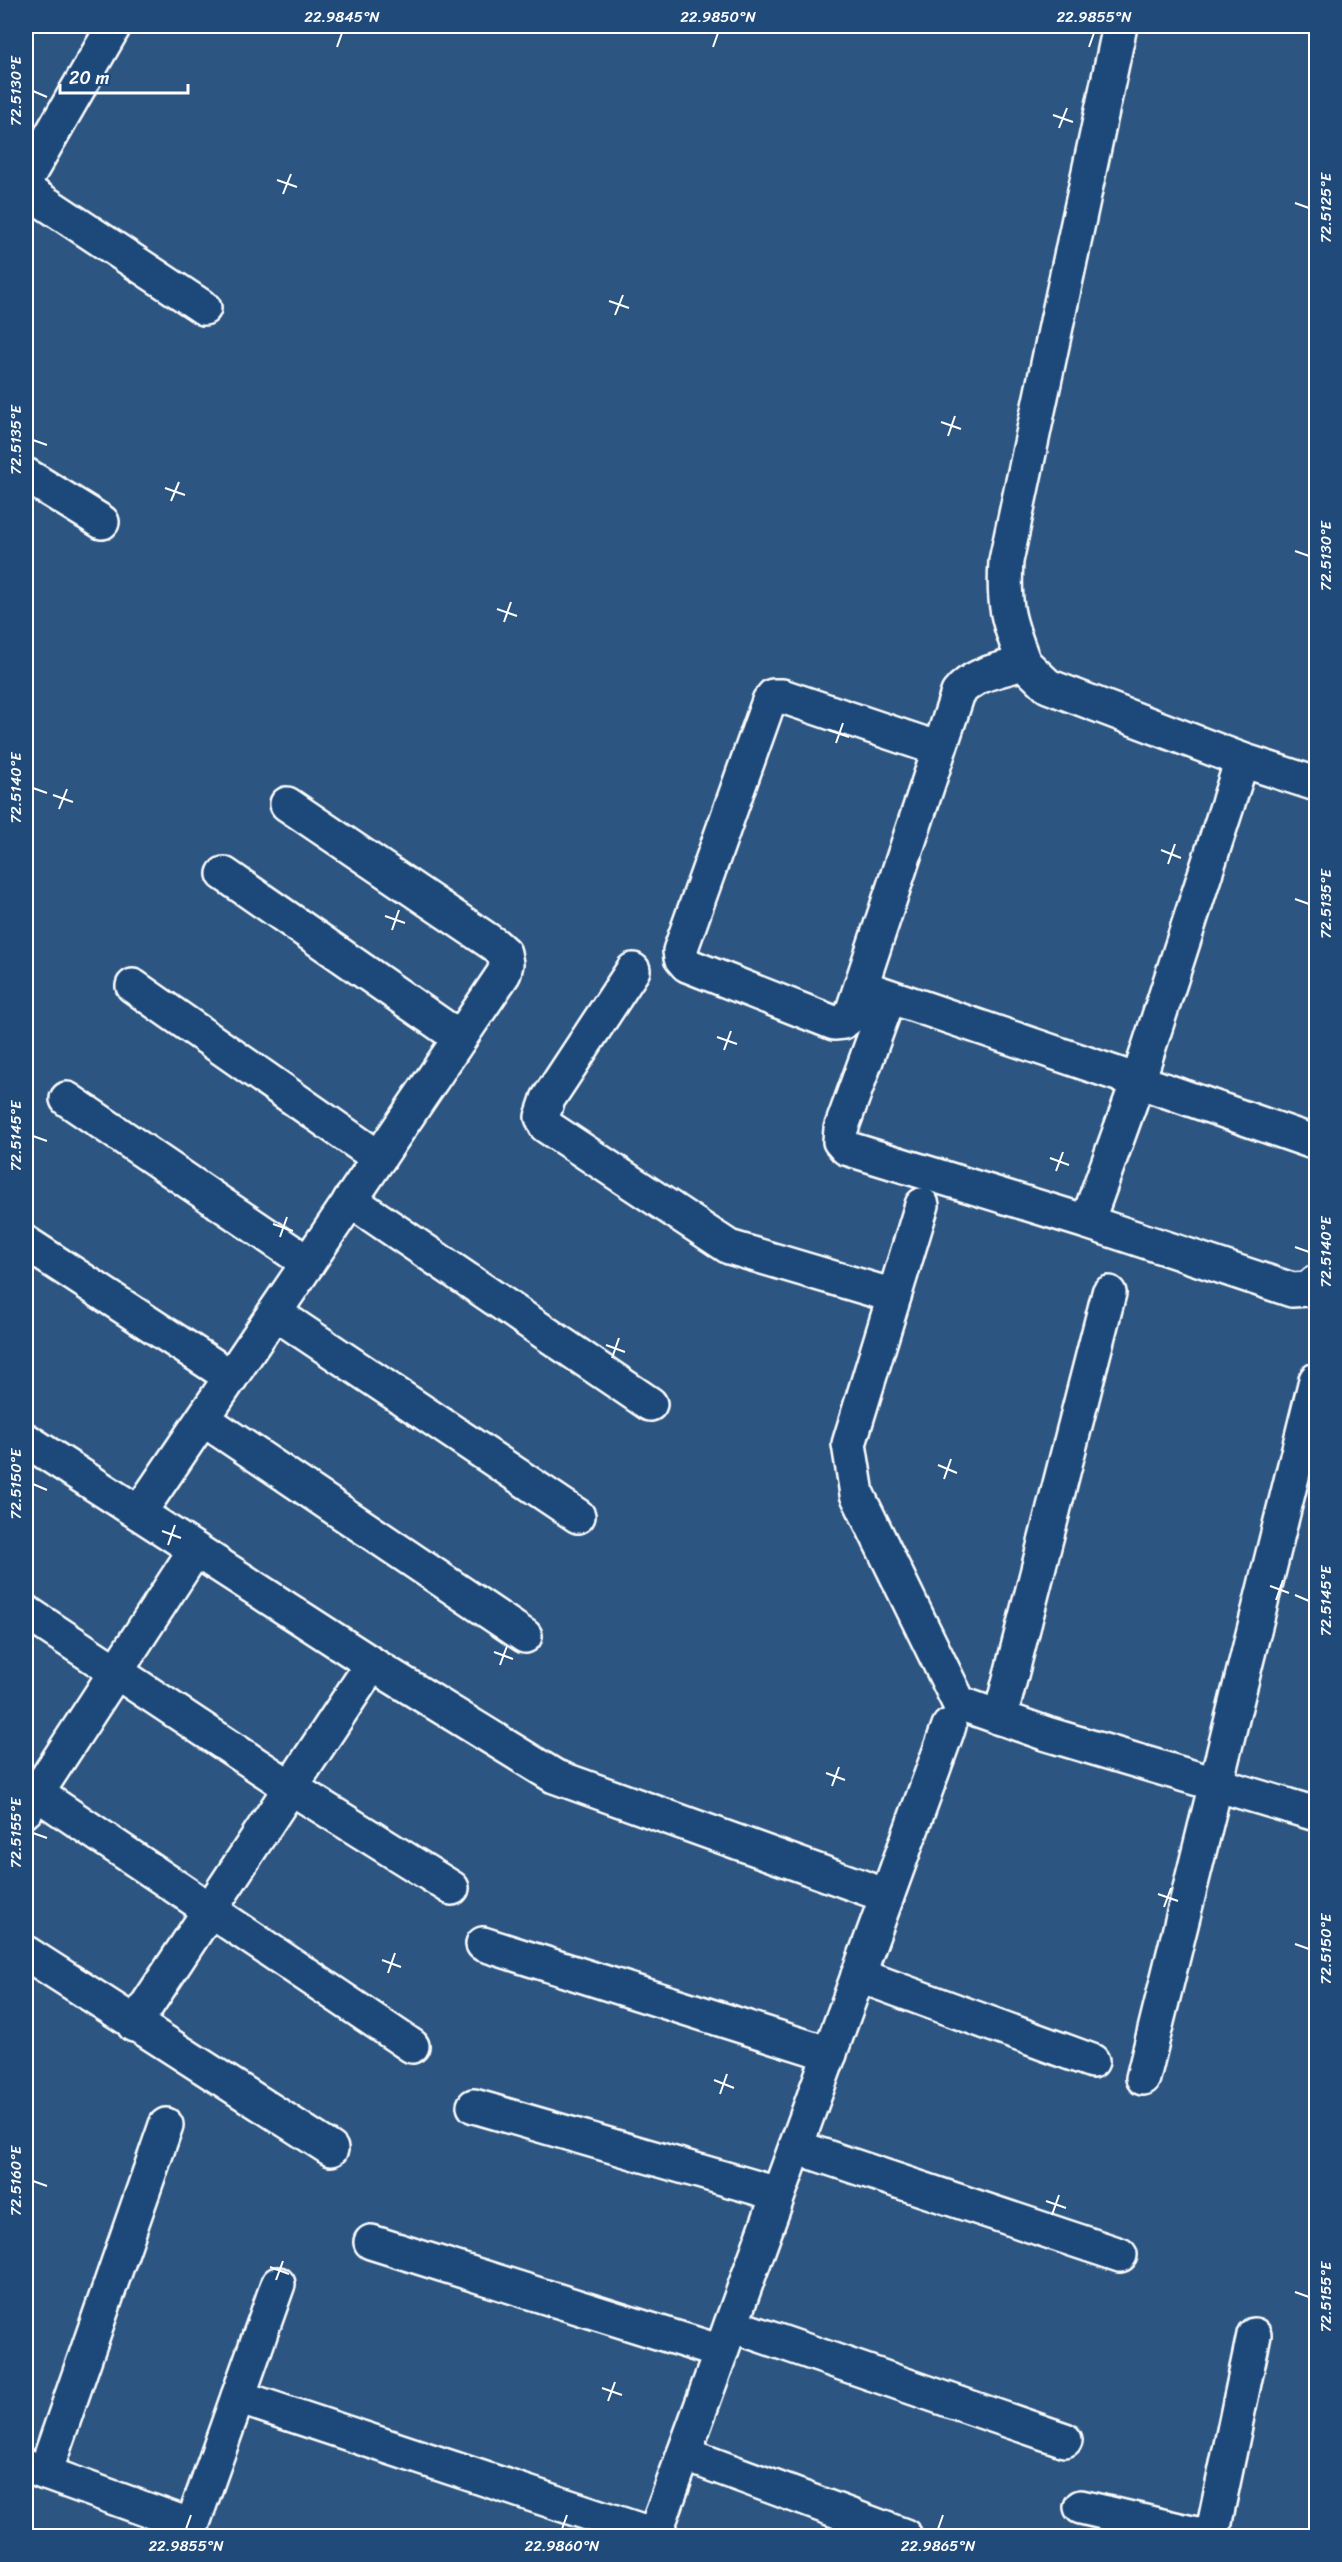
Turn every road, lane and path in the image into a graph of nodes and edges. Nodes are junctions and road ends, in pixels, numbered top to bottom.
1 (114, 26) edge
2 (1120, 26) edge
3 (28, 174) edge
4 (204, 308) dead end
5 (26, 475) edge
6 (102, 522) dead end
7 (1024, 663) junction
8 (939, 749) junction
9 (1242, 760) junction
10 (1317, 784) edge
11 (287, 804) dead end
12 (224, 874) dead end
13 (633, 970) dead end
14 (133, 986) dead end
15 (875, 992) junction
16 (460, 1038) junction
17 (1138, 1081) junction
18 (67, 1099) dead end
19 (1317, 1143) edge
20 (379, 1158) junction
21 (350, 1200) junction
22 (922, 1205) dead end
23 (1087, 1222) junction
24 (26, 1243) edge
25 (308, 1263) junction
26 (1317, 1282) edge
27 (1109, 1293) dead end
28 (894, 1296) junction
29 (275, 1313) junction
30 (231, 1377) junction
31 (1317, 1380) edge
32 (650, 1404) dead end
33 (203, 1419) junction
34 (29, 1451) edge
35 (139, 1513) junction
36 (578, 1515) dead end
37 (195, 1550) junction
38 (26, 1612) edge
39 (525, 1636) dead end
40 (372, 1664) junction
41 (116, 1671) junction
42 (1000, 1718) junction
43 (949, 1726) dead end
44 (1215, 1784) junction
45 (290, 1787) junction
46 (29, 1797) edge
47 (1317, 1814) edge
48 (452, 1888) dead end
49 (887, 1896) junction
50 (210, 1908) junction
51 (483, 1944) dead end
52 (26, 1953) edge
53 (858, 1976) junction
54 (134, 2025) junction
55 (412, 2046) dead end
56 (830, 2054) junction
57 (1092, 2061) dead end
58 (1143, 2078) dead end
59 (474, 2106) dead end
60 (166, 2125) dead end
61 (795, 2147) junction
62 (331, 2149) dead end
63 (778, 2194) junction
64 (371, 2242) dead end
65 (1120, 2255) dead end
66 (279, 2284) dead end
67 (1254, 2335) dead end
68 (726, 2339) junction
69 (238, 2397) junction
70 (1065, 2439) dead end
71 (684, 2454) junction
72 (32, 2472) edge
73 (1081, 2507) dead end
74 (190, 2531) edge
75 (654, 2536) edge
76 (904, 2536) edge
77 (1205, 2536) edge
78 (1212, 2536) edge

1 - 3 street
2 - 7 street
3 - 4 street
5 - 6 street
7 - 8 street
7 - 9 street
8 - 15 street
8 - 15 street
9 - 10 street
9 - 17 street
11 - 16 street
12 - 16 street
13 - 28 street
14 - 20 street
15 - 17 street
15 - 23 street
16 - 20 street
17 - 19 street
17 - 23 street
18 - 25 street
20 - 21 street
21 - 25 street
21 - 32 street
22 - 28 street
23 - 26 street
24 - 30 street
25 - 29 street
27 - 42 street
28 - 42 street
29 - 30 street
29 - 36 street
30 - 33 street
31 - 44 street
33 - 35 street
33 - 39 street
34 - 35 street
35 - 37 street
37 - 40 street
37 - 41 street
38 - 41 street
40 - 45 street
40 - 49 street
41 - 45 street
41 - 46 street
42 - 44 street
43 - 49 street
44 - 47 street
44 - 58 street
45 - 48 street
45 - 50 street
46 - 50 street
49 - 53 street
50 - 54 street
50 - 55 street
51 - 56 street
52 - 54 street
53 - 56 street
53 - 57 street
54 - 62 street
56 - 61 street
59 - 63 street
60 - 72 street
61 - 63 street
61 - 65 street
63 - 68 street
64 - 68 street
66 - 69 street
67 - 78 street
68 - 70 street
68 - 71 street
69 - 74 street
69 - 75 street
71 - 75 street
71 - 76 street
72 - 74 street
73 - 77 street

